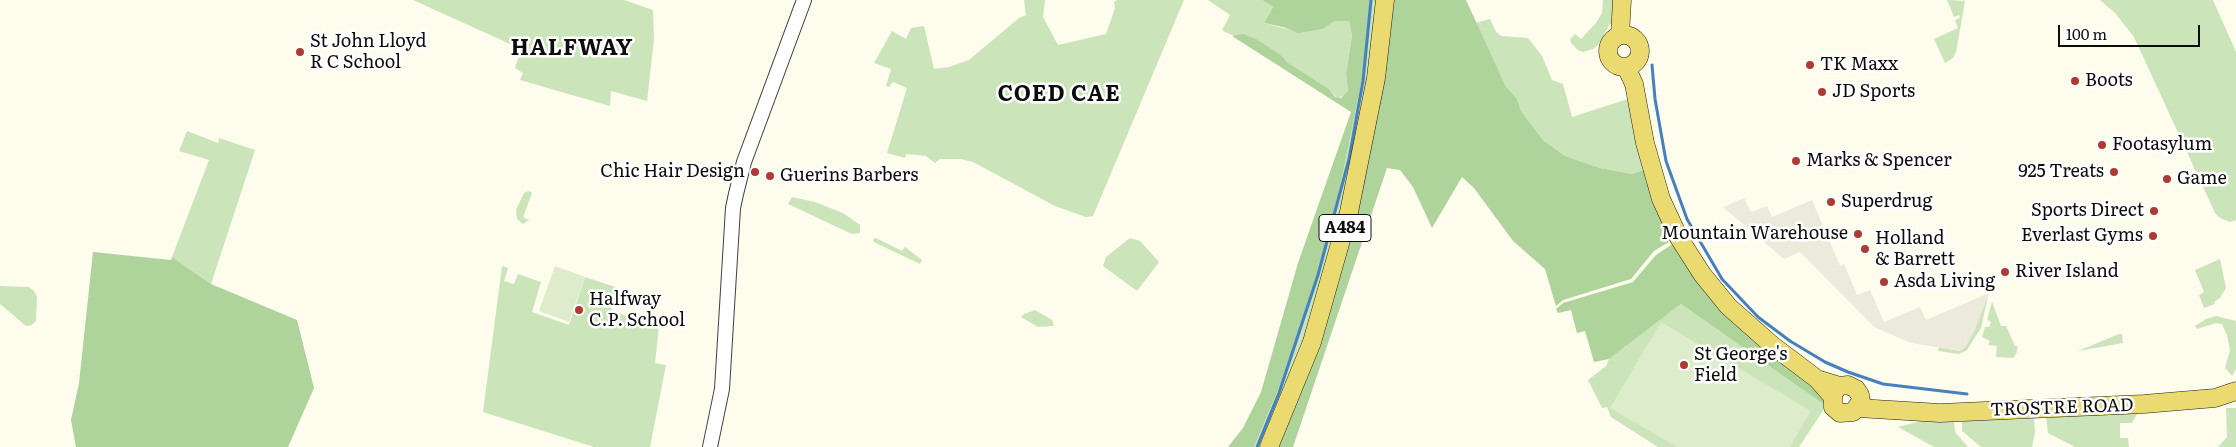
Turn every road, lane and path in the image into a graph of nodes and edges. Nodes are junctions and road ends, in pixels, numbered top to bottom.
1 (804, 0) edge
2 (1385, 0) edge
3 (1622, 0) edge
4 (1620, 35) junction
5 (1626, 67) junction
6 (1836, 391) junction
7 (2236, 391) edge
8 (1859, 402) junction
9 (710, 447) edge
10 (1269, 447) edge

1 - 9 street
2 - 10 main road, A484
3 - 4 main road
4 - 5 main road
4 - 5 main road
5 - 6 main road
6 - 8 main road
6 - 8 main road
7 - 8 main road, TROSTRE ROAD

